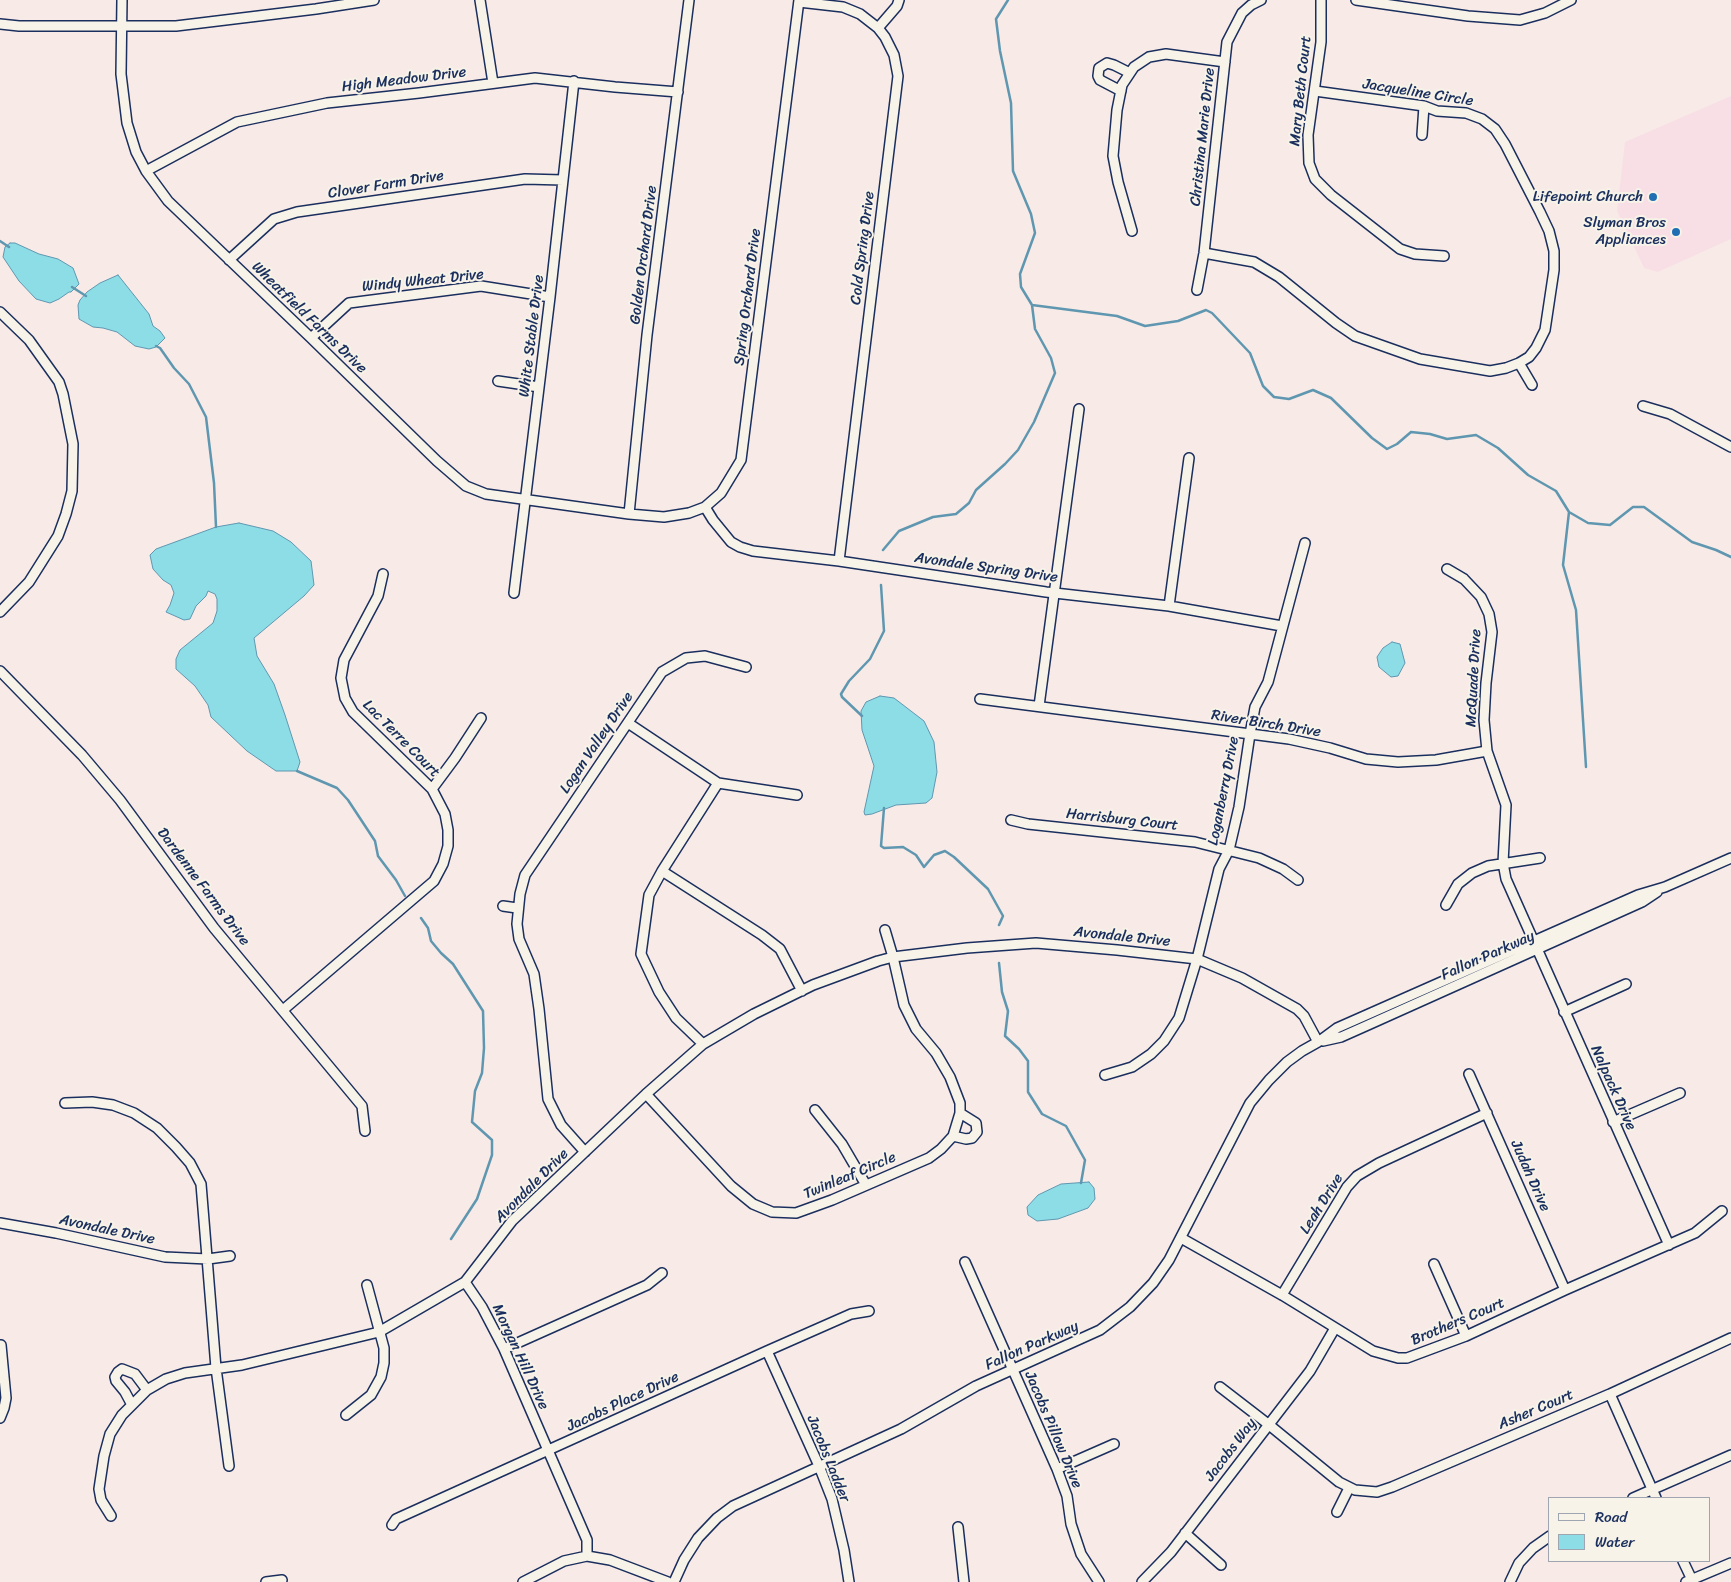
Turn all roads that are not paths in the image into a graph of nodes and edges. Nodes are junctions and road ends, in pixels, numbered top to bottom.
1 (122, 0) edge
2 (374, 0) edge
3 (480, 0) edge
4 (689, 0) edge
5 (899, 0) edge
6 (1261, 0) edge
7 (1321, 0) edge
8 (1356, 0) edge
9 (1571, 0) edge
10 (799, 1) edge
11 (0, 24) edge
12 (122, 26) junction
13 (878, 28) junction
14 (1225, 62) junction
15 (1130, 73) junction
16 (574, 82) junction
17 (493, 84) junction
18 (1121, 91) junction
19 (1315, 91) junction
20 (678, 92) junction
21 (1424, 106) junction
22 (1422, 135) dead end
23 (146, 171) junction
24 (563, 180) junction
25 (1132, 231) dead end
26 (1204, 253) junction
27 (1444, 256) dead end
28 (229, 260) junction
29 (1197, 290) dead end
30 (550, 297) junction
31 (0, 312) edge
32 (311, 338) junction
33 (1520, 363) junction
34 (498, 381) dead end
35 (1532, 385) dead end
36 (539, 387) junction
37 (1643, 406) dead end
38 (1079, 409) dead end
39 (1731, 447) edge
40 (1189, 458) dead end
41 (526, 500) junction
42 (704, 507) junction
43 (629, 514) junction
44 (1306, 542) dead end
45 (839, 561) junction
46 (1447, 570) dead end
47 (383, 574) dead end
48 (1055, 592) junction
49 (514, 593) dead end
50 (1169, 606) junction
51 (0, 612) edge
52 (1282, 626) junction
53 (746, 667) dead end
54 (0, 671) edge
55 (980, 699) dead end
56 (1039, 706) junction
57 (482, 718) dead end
58 (628, 722) junction
59 (1250, 734) junction
60 (1487, 751) junction
61 (718, 783) junction
62 (432, 789) junction
63 (797, 796) dead end
64 (1011, 820) dead end
65 (1229, 850) junction
66 (1540, 858) dead end
67 (1731, 858) edge
68 (1503, 863) junction
69 (662, 872) junction
70 (1298, 880) dead end
71 (503, 906) dead end
72 (1446, 906) dead end
73 (517, 908) junction
74 (885, 930) dead end
75 (1535, 945) junction
76 (893, 957) junction
77 (1196, 959) junction
78 (1626, 984) dead end
79 (802, 991) junction
80 (283, 1010) junction
81 (1564, 1012) junction
82 (1318, 1042) junction
83 (703, 1044) junction
84 (1469, 1074) dead end
85 (1105, 1075) dead end
86 (1680, 1092) dead end
87 (646, 1094) junction
88 (65, 1103) dead end
89 (816, 1110) dead end
90 (960, 1113) junction
91 (1487, 1113) junction
92 (1614, 1122) junction
93 (365, 1131) dead end
94 (953, 1136) junction
95 (585, 1152) junction
96 (866, 1185) junction
97 (1722, 1211) dead end
98 (0, 1223) edge
99 (1181, 1238) junction
100 (1669, 1245) junction
101 (230, 1256) dead end
102 (208, 1259) junction
103 (965, 1262) dead end
104 (1434, 1264) dead end
105 (662, 1273) dead end
106 (465, 1282) junction
107 (367, 1285) dead end
108 (1565, 1290) junction
109 (1282, 1295) junction
110 (869, 1311) dead end
111 (1335, 1328) junction
112 (379, 1332) junction
113 (1466, 1336) junction
114 (1731, 1338) edge
115 (1, 1345) dead end
116 (504, 1349) junction
117 (767, 1351) junction
118 (216, 1368) junction
119 (1013, 1370) junction
120 (1220, 1387) dead end
121 (147, 1390) junction
122 (1610, 1394) junction
123 (132, 1405) junction
124 (346, 1415) dead end
125 (0, 1418) edge
126 (1268, 1424) junction
127 (1114, 1444) dead end
128 (548, 1451) junction
129 (1731, 1455) edge
130 (229, 1466) dead end
131 (819, 1466) junction
132 (1057, 1469) junction
133 (1349, 1488) junction
134 (1654, 1494) edge
135 (1638, 1497) edge
136 (1337, 1512) dead end
137 (112, 1516) dead end
138 (392, 1525) dead end
139 (958, 1527) dead end
140 (1184, 1533) junction
141 (1548, 1537) edge
142 (587, 1556) junction
143 (1683, 1562) edge
144 (1731, 1563) edge
145 (1221, 1565) dead end
146 (538, 1579) edge
147 (282, 1580) dead end
148 (1690, 1581) edge
149 (266, 1582) edge
150 (522, 1582) edge
151 (668, 1582) edge
152 (674, 1582) edge
153 (849, 1582) edge
154 (964, 1582) edge
155 (1099, 1582) edge
156 (1142, 1582) edge
157 (1510, 1582) edge

1 - 12 street, Wheatfield Farms Drive
2 - 12 street
3 - 17 street
4 - 20 street, Golden Orchard Drive
5 - 13 street
6 - 14 street, Christina Marie Drive
7 - 19 street, Mary Beth Court
8 - 9 street
10 - 13 street, Cold Spring Drive
10 - 42 street, Spring Orchard Drive
11 - 12 street
12 - 23 street, Wheatfield Farms Drive
13 - 45 street, Cold Spring Drive
14 - 15 street
14 - 26 street, Christina Marie Drive
15 - 18 street
15 - 18 street
16 - 17 street, High Meadow Drive
16 - 20 street, High Meadow Drive
16 - 24 street, White Stable Drive
17 - 23 street, High Meadow Drive
18 - 25 street
19 - 21 street, Jacqueline Circle
19 - 27 street, Mary Beth Court
20 - 43 street, Golden Orchard Drive
21 - 22 street
21 - 33 street, Jacqueline Circle
23 - 28 street, Wheatfield Farms Drive
24 - 28 street, Clover Farm Drive
24 - 30 street, White Stable Drive
26 - 29 street, Christina Marie Drive
26 - 33 street, Jacqueline Circle
28 - 32 street, Wheatfield Farms Drive
30 - 32 street, Windy Wheat Drive
30 - 36 street, White Stable Drive
31 - 51 street
32 - 41 street, Wheatfield Farms Drive
33 - 35 street
34 - 36 street
36 - 41 street, White Stable Drive
37 - 39 street
38 - 48 street
40 - 50 street
41 - 43 street, Wheatfield Farms Drive
41 - 49 street, White Stable Drive
42 - 43 street, Spring Orchard Drive
42 - 45 street, Avondale Spring Drive
44 - 52 street, Loganberry Drive
45 - 48 street, Avondale Spring Drive
46 - 60 street, McQuade Drive
47 - 62 street, Lac Terre Court
48 - 50 street, Avondale Spring Drive
48 - 56 street
50 - 52 street, Avondale Spring Drive
52 - 59 street, Loganberry Drive
53 - 58 street, Logan Valley Drive
54 - 80 street, Dardenne Farms Drive
55 - 56 street, River Birch Drive
56 - 59 street, River Birch Drive
57 - 62 street
58 - 61 street
58 - 73 street, Logan Valley Drive
59 - 60 street, River Birch Drive
59 - 65 street, Loganberry Drive
60 - 68 street, McQuade Drive
61 - 63 street
61 - 69 street
62 - 80 street, Lac Terre Court
64 - 65 street, Harrisburg Court
65 - 70 street, Harrisburg Court
65 - 77 street, Loganberry Drive
66 - 68 street
67 - 75 street, Fallon Parkway
68 - 72 street
68 - 75 street, McQuade Drive
69 - 79 street
69 - 83 street
71 - 73 street
73 - 95 street, Logan Valley Drive
74 - 76 street
75 - 81 street, Nalpack Drive
75 - 82 street, Fallon Parkway
76 - 77 street, Avondale Drive
76 - 79 street, Avondale Drive
76 - 90 street, Twinleaf Circle
77 - 82 street, Avondale Drive
77 - 85 street, Loganberry Drive
78 - 81 street
79 - 83 street, Avondale Drive
80 - 93 street, Dardenne Farms Drive
81 - 92 street, Nalpack Drive
82 - 99 street, Fallon Parkway
83 - 87 street, Avondale Drive
84 - 91 street, Judah Drive
86 - 92 street
87 - 95 street, Avondale Drive
87 - 96 street, Twinleaf Circle
88 - 102 street
89 - 96 street
90 - 94 street, Twinleaf Circle
90 - 94 street
91 - 108 street, Judah Drive
91 - 109 street, Leah Drive
92 - 100 street, Nalpack Drive
94 - 96 street, Twinleaf Circle
95 - 106 street, Avondale Drive
97 - 100 street, Brothers Court
98 - 102 street, Avondale Drive
99 - 109 street, Brothers Court
99 - 119 street, Fallon Parkway
100 - 108 street, Brothers Court
101 - 102 street, Avondale Drive
102 - 118 street
103 - 119 street, Jacobs Pillow Drive
104 - 113 street
105 - 116 street
106 - 112 street, Avondale Drive
106 - 116 street, Morgan Hill Drive
107 - 112 street
108 - 113 street, Brothers Court
109 - 111 street, Brothers Court
110 - 117 street, Jacobs Place Drive
111 - 113 street, Brothers Court
111 - 126 street, Jacobs Way
112 - 118 street, Avondale Drive
112 - 124 street
114 - 122 street, Asher Court
115 - 125 street
116 - 128 street, Morgan Hill Drive
117 - 128 street, Jacobs Place Drive
117 - 131 street, Jacobs Ladder
118 - 121 street, Avondale Drive
118 - 130 street
119 - 131 street, Fallon Parkway
119 - 132 street, Jacobs Pillow Drive
120 - 126 street, Asher Court
121 - 123 street, Avondale Drive
121 - 123 street
122 - 133 street, Asher Court
122 - 134 street
123 - 137 street, Avondale Drive
126 - 133 street, Asher Court
126 - 140 street, Jacobs Way
127 - 132 street
128 - 138 street, Jacobs Place Drive
128 - 142 street, Morgan Hill Drive
129 - 134 street
131 - 152 street, Fallon Parkway
131 - 153 street, Jacobs Ladder
132 - 155 street, Jacobs Pillow Drive
133 - 136 street
134 - 135 street
139 - 154 street
140 - 145 street
140 - 156 street, Jacobs Way
141 - 157 street
142 - 146 street
142 - 151 street
143 - 148 street
144 - 148 street
146 - 150 street
147 - 149 street

